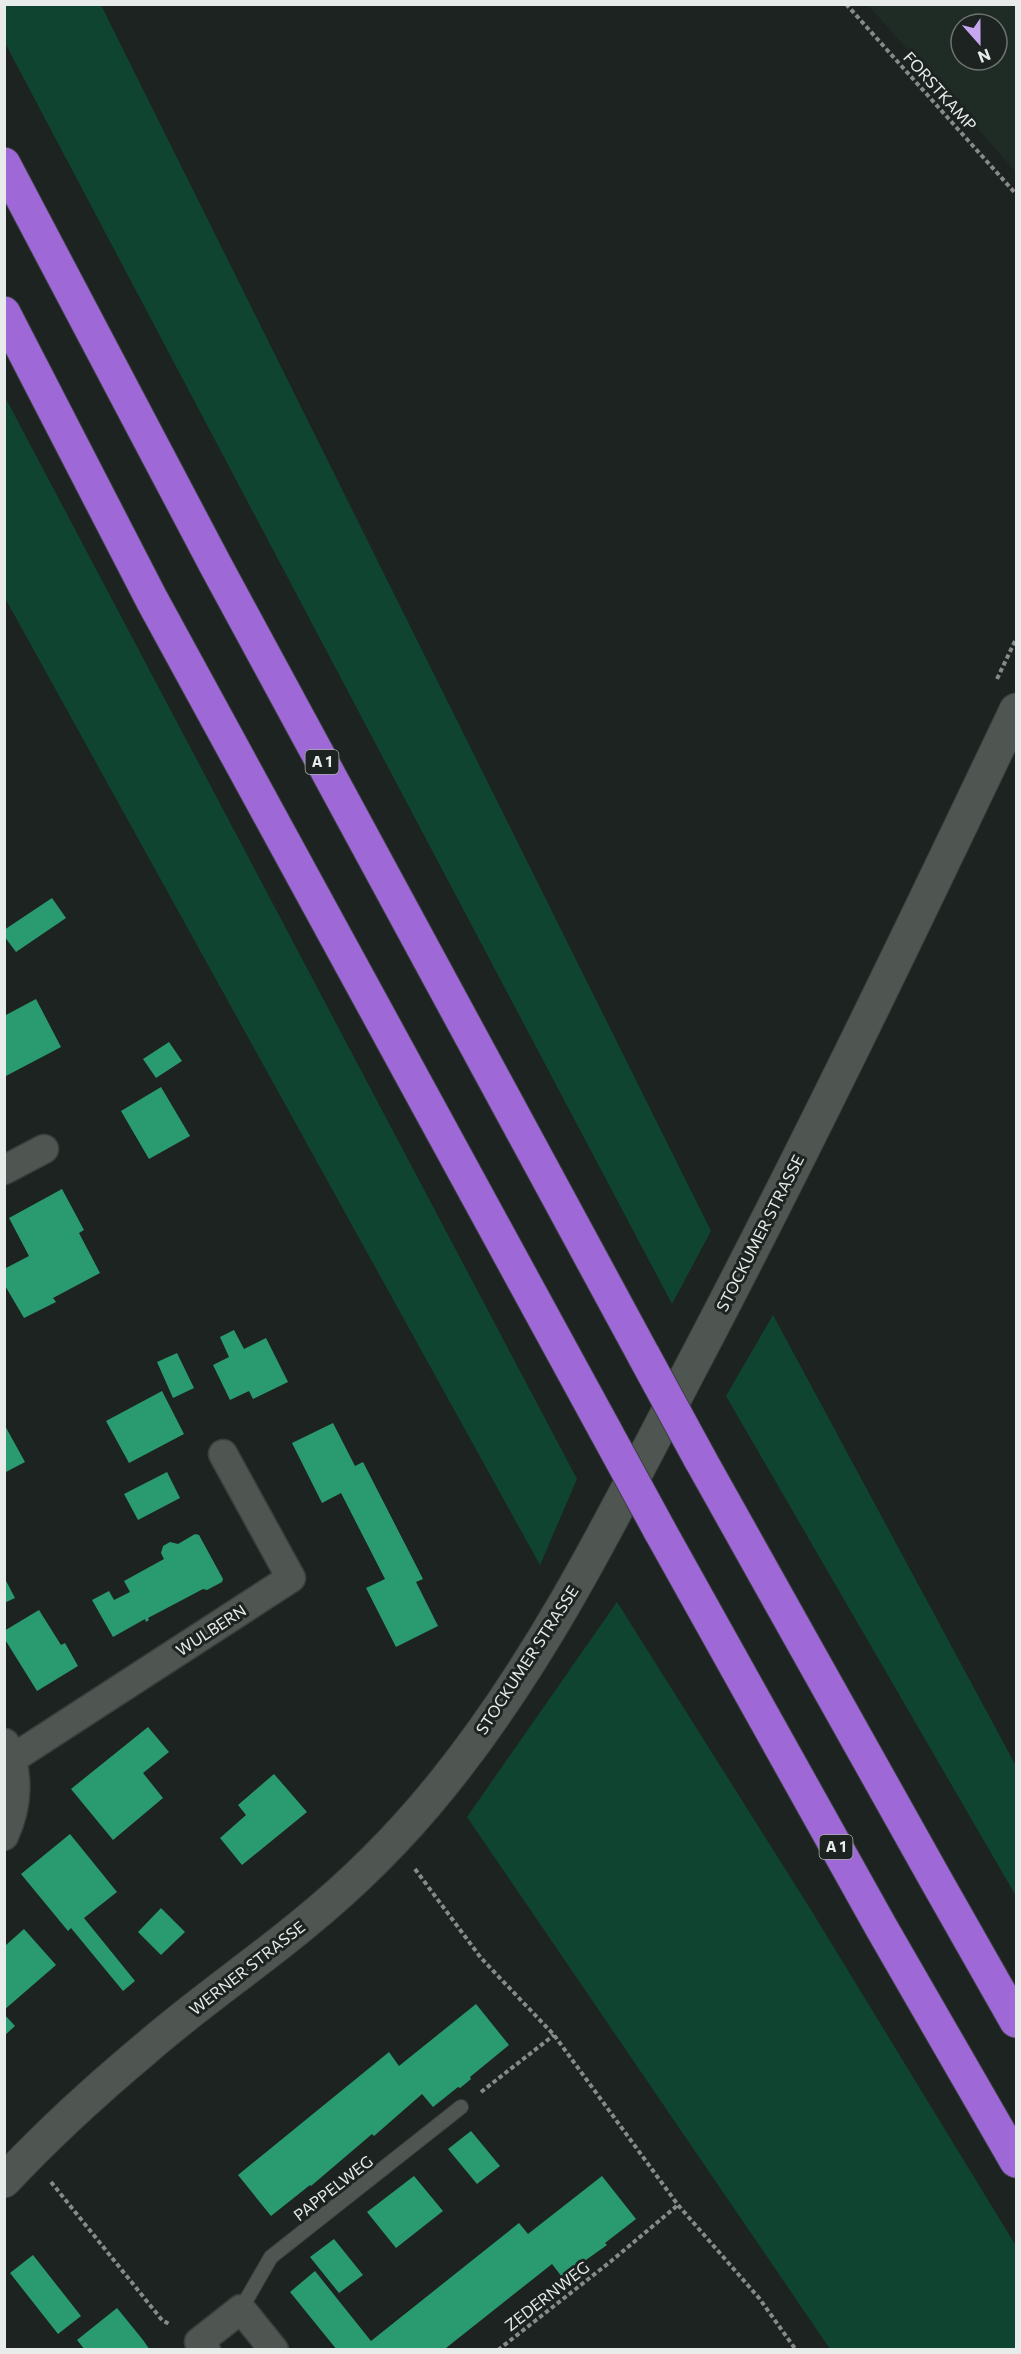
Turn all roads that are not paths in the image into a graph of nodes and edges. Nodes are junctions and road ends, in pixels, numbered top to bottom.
1 (4, 164) edge
2 (4, 313) edge
3 (1017, 710) edge
4 (44, 1149) dead end
5 (4, 1170) edge
6 (224, 1454) dead end
7 (475, 1741) joint
8 (8, 1751) edge
9 (4, 1836) edge
10 (1017, 2021) edge
11 (461, 2107) road end
12 (1017, 2161) edge
13 (4, 2181) edge
14 (241, 2309) junction
15 (203, 2346) edge
16 (274, 2349) edge

1 - 10 highway, A 1, bridge
2 - 12 highway, A 1, bridge
3 - 7 main road, STOCKUMER STRASSE
4 - 5 street
6 - 8 street, WULBERN
7 - 13 main road, WERNER STRASSE
8 - 9 street
11 - 14 lane, PAPPELWEG
14 - 15 street
14 - 16 street

